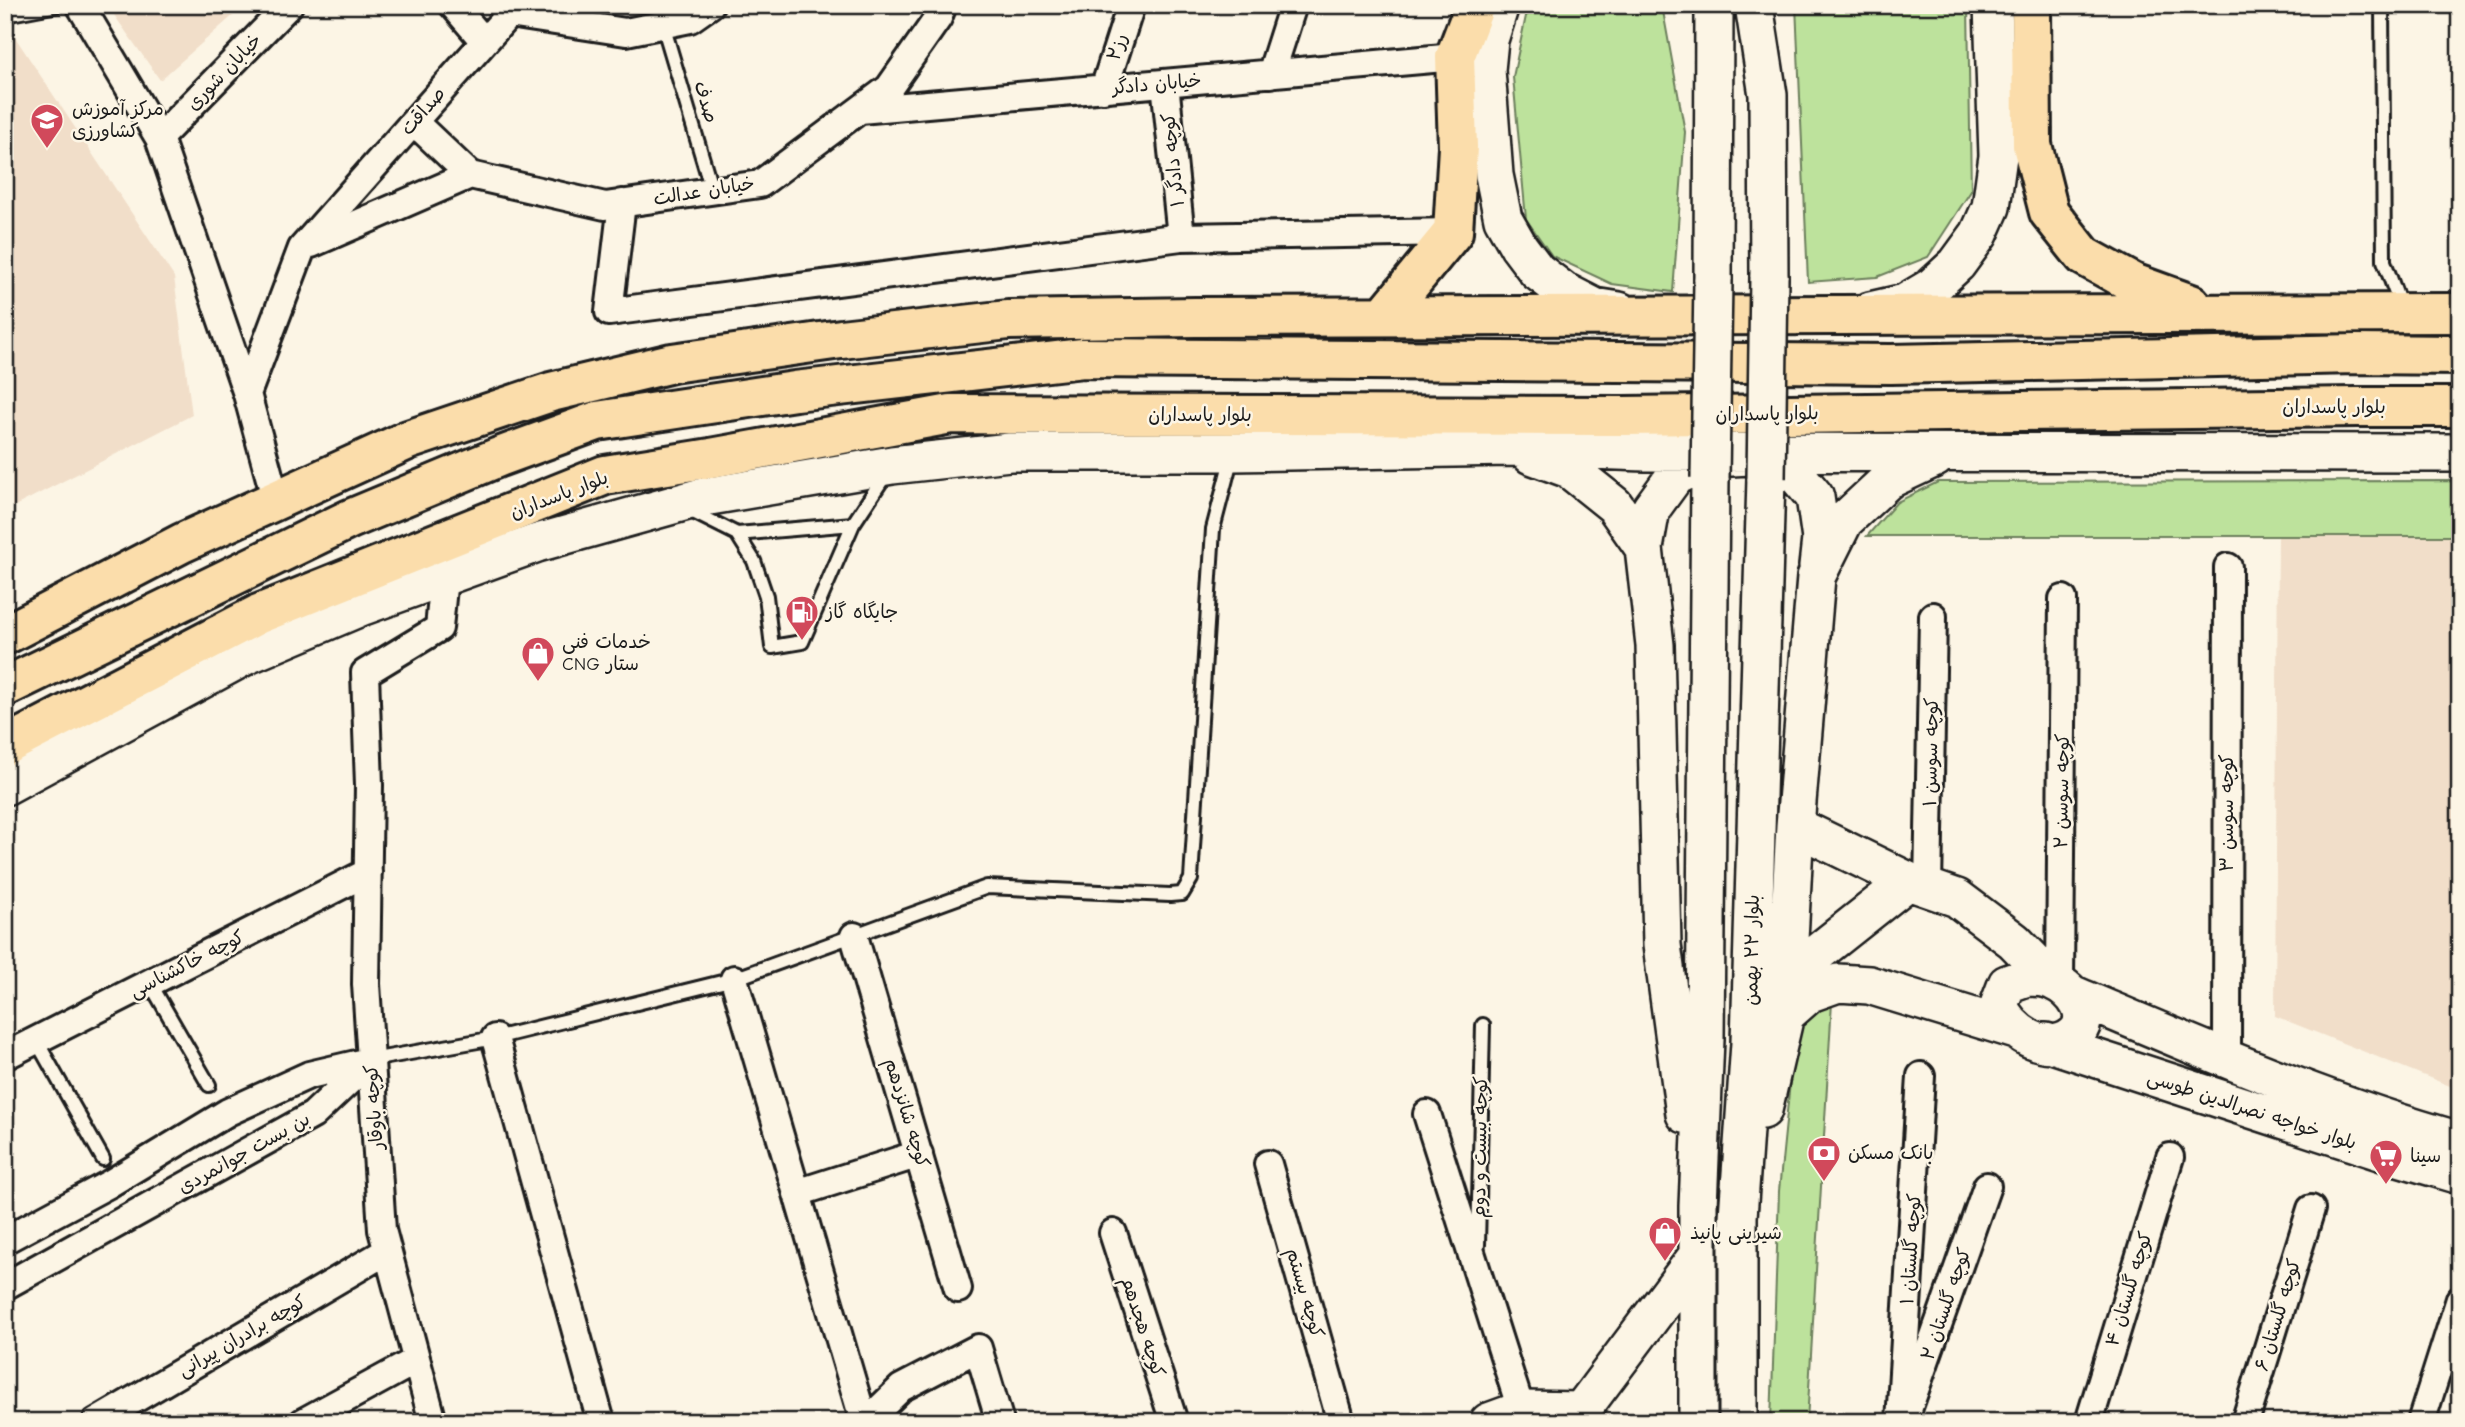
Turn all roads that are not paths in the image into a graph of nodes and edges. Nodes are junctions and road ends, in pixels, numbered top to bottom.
1 (58, 5) edge
2 (80, 5) edge
3 (289, 5) edge
4 (453, 5) edge
5 (710, 5) edge
6 (943, 5) edge
7 (1131, 5) edge
8 (1293, 5) edge
9 (1475, 5) edge
10 (1500, 5) edge
11 (1688, 5) edge
12 (1714, 5) edge
13 (1754, 5) edge
14 (1764, 5) edge
15 (1993, 5) edge
16 (2031, 5) edge
17 (2382, 5) edge
18 (513, 10) edge
19 (5, 15) edge
20 (663, 25) junction
21 (484, 41) junction
22 (1455, 57) junction
23 (1271, 74) junction
24 (1165, 83) junction
25 (1104, 89) junction
26 (1768, 95) junction
27 (859, 110) junction
28 (414, 122) junction
29 (159, 138) junction
30 (1714, 142) junction
31 (470, 175) junction
32 (712, 190) junction
33 (622, 203) junction
34 (1453, 232) junction
35 (1181, 237) junction
36 (302, 248) junction
37 (2216, 313) junction
38 (2403, 313) junction
39 (2460, 313) edge
40 (1857, 314) junction
41 (1648, 315) junction
42 (1384, 316) junction
43 (1008, 320) junction
44 (2356, 354) junction
45 (2460, 355) edge
46 (1083, 358) junction
47 (613, 379) junction
48 (247, 394) junction
49 (2357, 407) junction
50 (2460, 408) edge
51 (1510, 447) junction
52 (1233, 452) junction
53 (1947, 453) junction
54 (2460, 453) edge
55 (499, 457) junction
56 (892, 465) junction
57 (276, 501) junction
58 (678, 504) junction
59 (853, 524) junction
60 (737, 534) junction
61 (1644, 548) junction
62 (2228, 567) dead end
63 (444, 577) junction
64 (1816, 577) junction
65 (2063, 599) dead end
66 (1933, 616) dead end
67 (5, 635) edge
68 (5, 687) edge
69 (5, 746) edge
70 (5, 786) edge
71 (1795, 826) junction
72 (368, 872) junction
73 (1918, 884) junction
74 (854, 936) junction
75 (1751, 951) junction
76 (1789, 968) junction
77 (734, 979) junction
78 (150, 983) junction
79 (2062, 986) junction
80 (1785, 1015) junction
81 (1483, 1025) dead end
82 (2031, 1036) junction
83 (495, 1038) junction
84 (36, 1040) junction
85 (5, 1056) edge
86 (371, 1060) junction
87 (2227, 1060) junction
88 (1921, 1076) dead end
89 (209, 1085) dead end
90 (1427, 1114) dead end
91 (2460, 1141) edge
92 (919, 1154) junction
93 (2170, 1157) dead end
94 (103, 1159) dead end
95 (1268, 1164) dead end
96 (2460, 1175) edge
97 (1987, 1186) dead end
98 (797, 1193) junction
99 (1698, 1206) junction
100 (2311, 1209) dead end
101 (1738, 1217) junction
102 (1113, 1233) dead end
103 (5, 1240) edge
104 (387, 1251) junction
105 (1698, 1255) junction
106 (1477, 1270) junction
107 (5, 1286) edge
108 (958, 1289) dead end
109 (2460, 1299) edge
110 (415, 1361) junction
111 (1586, 1416) edge
112 (1512, 1418) edge
113 (96, 1422) edge
114 (303, 1422) edge
115 (433, 1422) edge
116 (601, 1422) edge
117 (865, 1422) edge
118 (1000, 1422) edge
119 (1174, 1422) edge
120 (1342, 1422) edge
121 (1698, 1422) edge
122 (1738, 1422) edge
123 (1902, 1422) edge
124 (2089, 1422) edge
125 (2245, 1422) edge
126 (2421, 1422) edge

1 - 19 lane
2 - 29 street
3 - 29 street, خیابان شوری
4 - 21 street
5 - 20 street, صداقت
6 - 27 street, خیابان عدالت
7 - 25 street, رز۲
8 - 23 street
9 - 22 main road
10 - 41 main road
11 - 30 main road
12 - 30 main road
13 - 26 main road
14 - 26 main road
15 - 40 main road
16 - 37 main road
17 - 38 lane
18 - 20 street, صداقت
18 - 21 street, صداقت
20 - 32 lane, صدف
21 - 28 street, صداقت
22 - 23 street, خیابان دادگر
22 - 34 main road
23 - 24 street, خیابان دادگر
24 - 25 street, خیابان دادگر
24 - 35 street, کوچه دادگر ۱
25 - 27 street, خیابان دادگر
26 - 75 main road, بلوار ۲۲ بهمن, bridge
27 - 32 street, خیابان عدالت
28 - 31 street
28 - 36 street, صداقت
29 - 48 street
30 - 99 main road, bridge
31 - 33 street, خیابان عدالت
31 - 36 street
32 - 33 street, خیابان عدالت
33 - 35 street
34 - 35 street
34 - 42 main road
36 - 48 street, صداقت
37 - 38 main road
37 - 40 main road
38 - 39 main road
40 - 41 main road
41 - 42 main road
42 - 43 main road
43 - 46 main road
43 - 47 main road
44 - 45 main road
44 - 46 main road
44 - 49 main road
46 - 55 main road
47 - 55 main road
47 - 57 main road
48 - 57 street
49 - 50 main road, بلوار پاسداران
49 - 69 main road, بلوار پاسداران
51 - 52 main road
51 - 53 main road
51 - 61 main road
52 - 56 main road
52 - 74 lane
53 - 54 main road
53 - 64 main road
55 - 68 main road
56 - 58 main road
56 - 59 lane
57 - 67 main road
58 - 60 lane
58 - 63 main road
59 - 60 lane
59 - 60 lane
61 - 64 main road
61 - 99 main road
62 - 87 street, کوچه سوسن ۳
63 - 70 main road
63 - 72 street, کوچه باوقار
64 - 71 main road
65 - 79 street, کوچه سوسن ۲
66 - 73 street, کوچه سوسن ۱
71 - 73 main road
71 - 76 main road
72 - 78 street, کوچه خاکشناسی
72 - 86 street, کوچه باوقار
73 - 76 main road
73 - 79 main road
74 - 77 lane
74 - 92 street, کوچه شانزدهم
75 - 76 main road
75 - 101 main road, بلوار ۲۲ بهمن
76 - 80 main road
77 - 83 lane
77 - 98 street
78 - 84 street, کوچه خاکشناسی
78 - 89 lane
79 - 82 main road
79 - 82 main road
79 - 87 main road, بلوار خواجه نصرالدین طوسی
80 - 82 main road, بلوار خواجه نصرالدین طوسی
80 - 101 main road
81 - 106 lane, کوچه بیست و دوم
82 - 96 main road, بلوار خواجه نصرالدین طوسی
83 - 86 lane
83 - 116 street
84 - 85 street, کوچه خاکشناسی
84 - 94 lane
86 - 103 street, بن بست جوانمردی
86 - 104 street, کوچه باوقار
86 - 107 street, بن بست جوانمردی
87 - 91 main road, بلوار خواجه نصرالدین طوسی
88 - 123 street, کوچه گلستان ۱
90 - 106 street, کوچه بیست و دوم
92 - 98 street
92 - 108 street, کوچه شانزدهم
93 - 124 street, کوچه گلستان ۴
95 - 120 street, کوچه بیستم
97 - 123 street, کوچه گلستان ۲
98 - 117 street
99 - 105 main road
100 - 125 street, کوچه گلستان ۶
101 - 122 main road, بلوار ۲۲ بهمن
102 - 119 street, کوچه هجدهم
104 - 110 street, کوچه باوقار
104 - 113 street, کوچه برادران پیرانی
105 - 111 main road
105 - 121 main road
106 - 112 street, کوچه بیست و دوم
109 - 126 street
110 - 114 street
110 - 115 street, کوچه باوقار
111 - 112 main road
117 - 118 street

